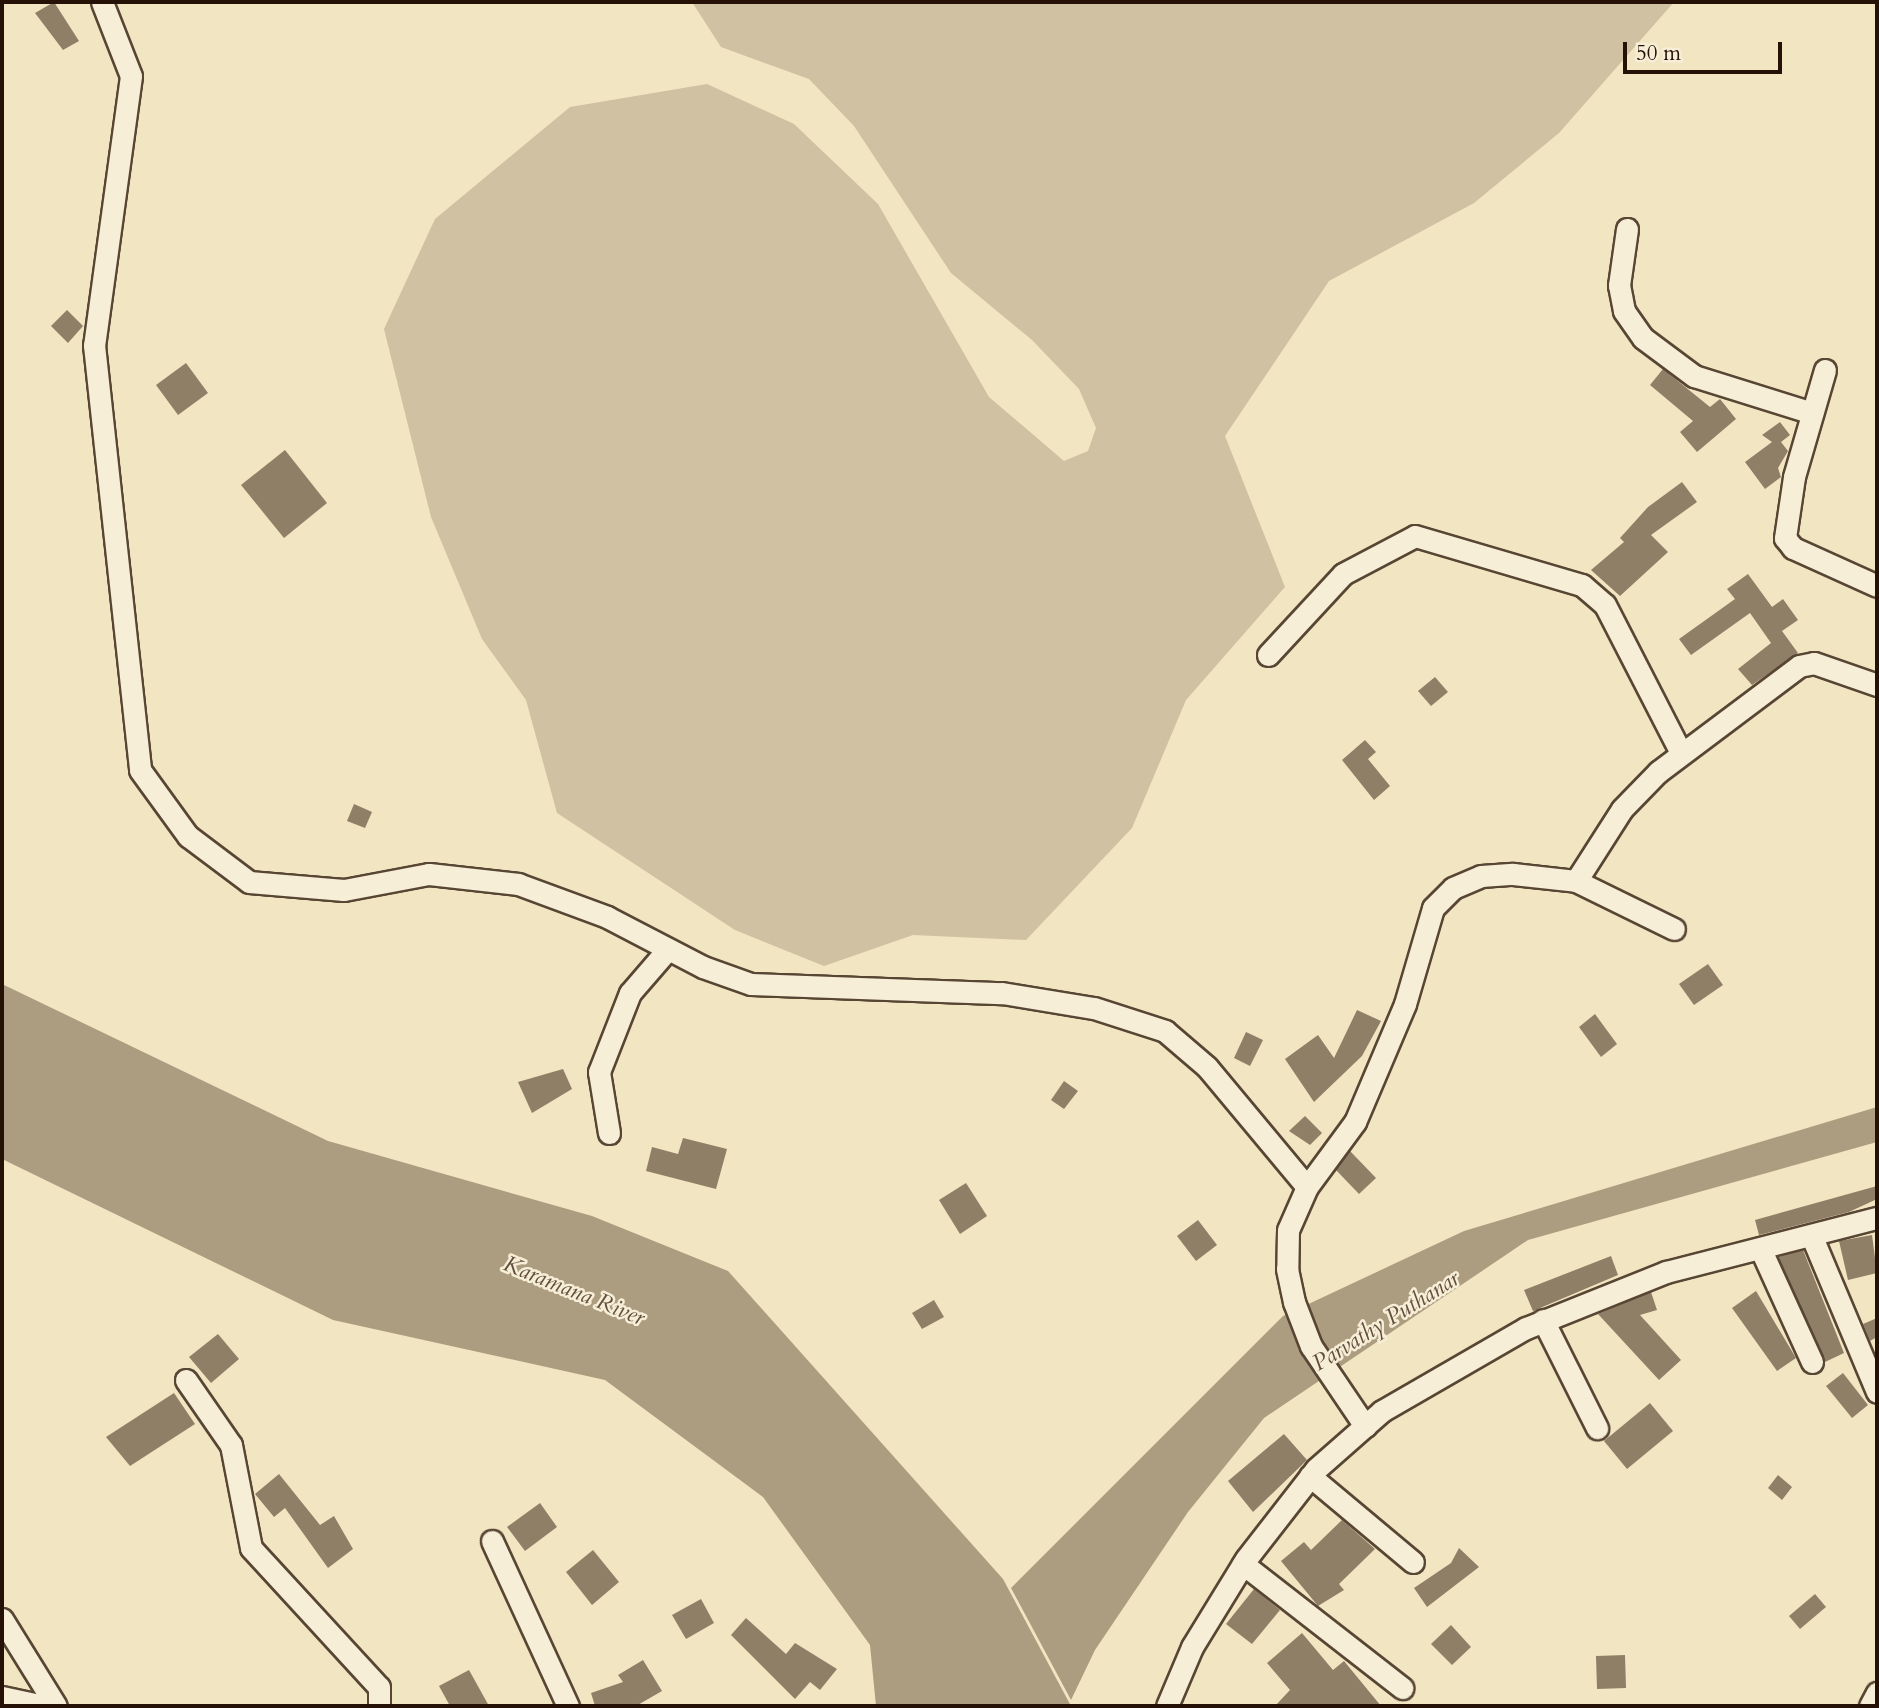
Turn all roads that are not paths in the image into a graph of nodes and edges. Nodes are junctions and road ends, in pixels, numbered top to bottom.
1 (102, 2) edge
2 (1627, 229) dead end
3 (1825, 370) dead end
4 (1812, 413) junction
5 (1877, 586) edge
6 (1268, 655) dead end
7 (1877, 683) edge
8 (1681, 753) junction
9 (1576, 881) junction
10 (1674, 929) dead end
11 (668, 949) junction
12 (609, 1133) dead end
13 (1307, 1186) junction
14 (1877, 1218) edge
15 (1812, 1237) junction
16 (1761, 1250) junction
17 (1543, 1321) junction
18 (1812, 1362) dead end
19 (186, 1380) dead end
20 (1877, 1392) edge
21 (1366, 1426) junction
22 (1597, 1428) dead end
23 (1310, 1476) junction
24 (492, 1541) dead end
25 (1413, 1562) dead end
26 (1243, 1563) junction
27 (2, 1619) edge
28 (1402, 1688) dead end
29 (1877, 1693) edge
30 (2, 1697) edge
31 (44, 1706) edge
32 (56, 1706) edge
33 (379, 1706) edge
34 (568, 1706) edge
35 (1167, 1706) edge
36 (1870, 1706) edge

1 - 11 street
2 - 4 street
3 - 4 street
4 - 5 street
6 - 8 street
7 - 8 street
8 - 9 street
9 - 10 street
9 - 13 street
11 - 12 street
11 - 13 street
13 - 21 street
14 - 15 street
15 - 16 street
15 - 20 street
16 - 17 street
16 - 18 street
17 - 21 street
17 - 22 street
19 - 33 street
21 - 23 street
23 - 25 street
23 - 26 street
24 - 34 street
26 - 28 street
26 - 35 street
27 - 32 street
29 - 36 street
30 - 31 street

